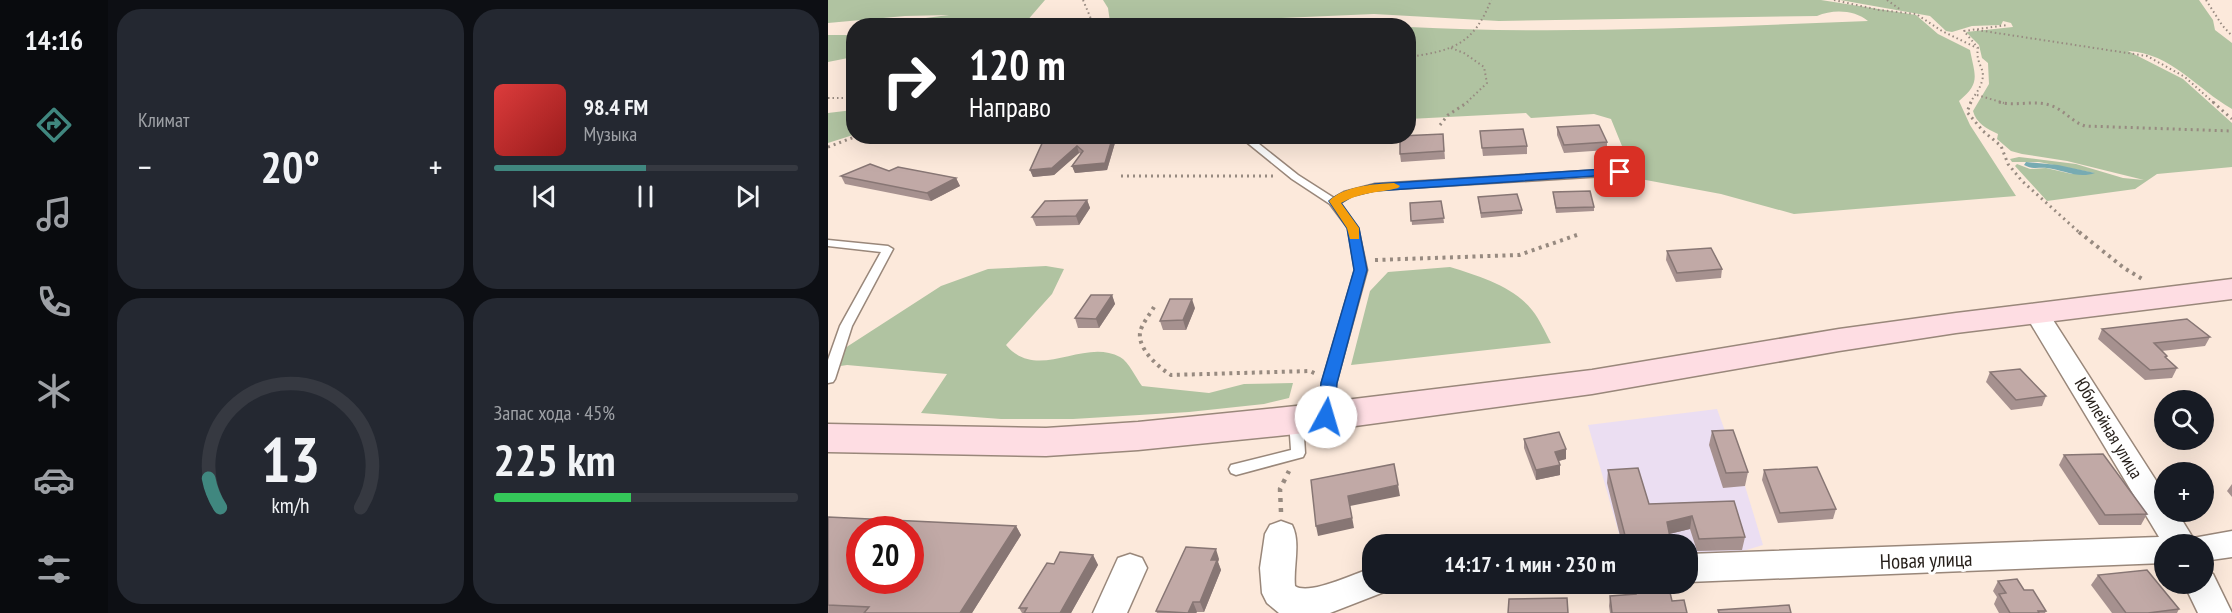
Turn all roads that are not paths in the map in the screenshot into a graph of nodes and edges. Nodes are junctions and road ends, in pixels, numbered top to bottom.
1 (1251, 144) edge
2 (1620, 172) dead end
3 (1334, 201) junction
4 (828, 243) edge
5 (2232, 289) edge
6 (2037, 314) junction
7 (828, 379) edge
8 (1312, 418) junction
9 (828, 438) edge
10 (1236, 469) dead end
11 (1281, 534) road end
12 (2174, 534) edge
13 (2232, 544) edge
14 (2214, 547) edge
15 (2154, 550) edge
16 (1130, 568) dead end
17 (1698, 568) edge
18 (1362, 586) edge
19 (2206, 594) edge
20 (1110, 613) edge
21 (2216, 613) edge

1 - 3 lane
2 - 3 lane
3 - 8 lane
4 - 7 lane
5 - 6 main road
6 - 8 main road
6 - 12 street, Юбилейная улица
8 - 9 main road
8 - 10 lane
11 - 18 street
13 - 14 street
15 - 17 street, Новая улица
16 - 20 street
19 - 21 street

